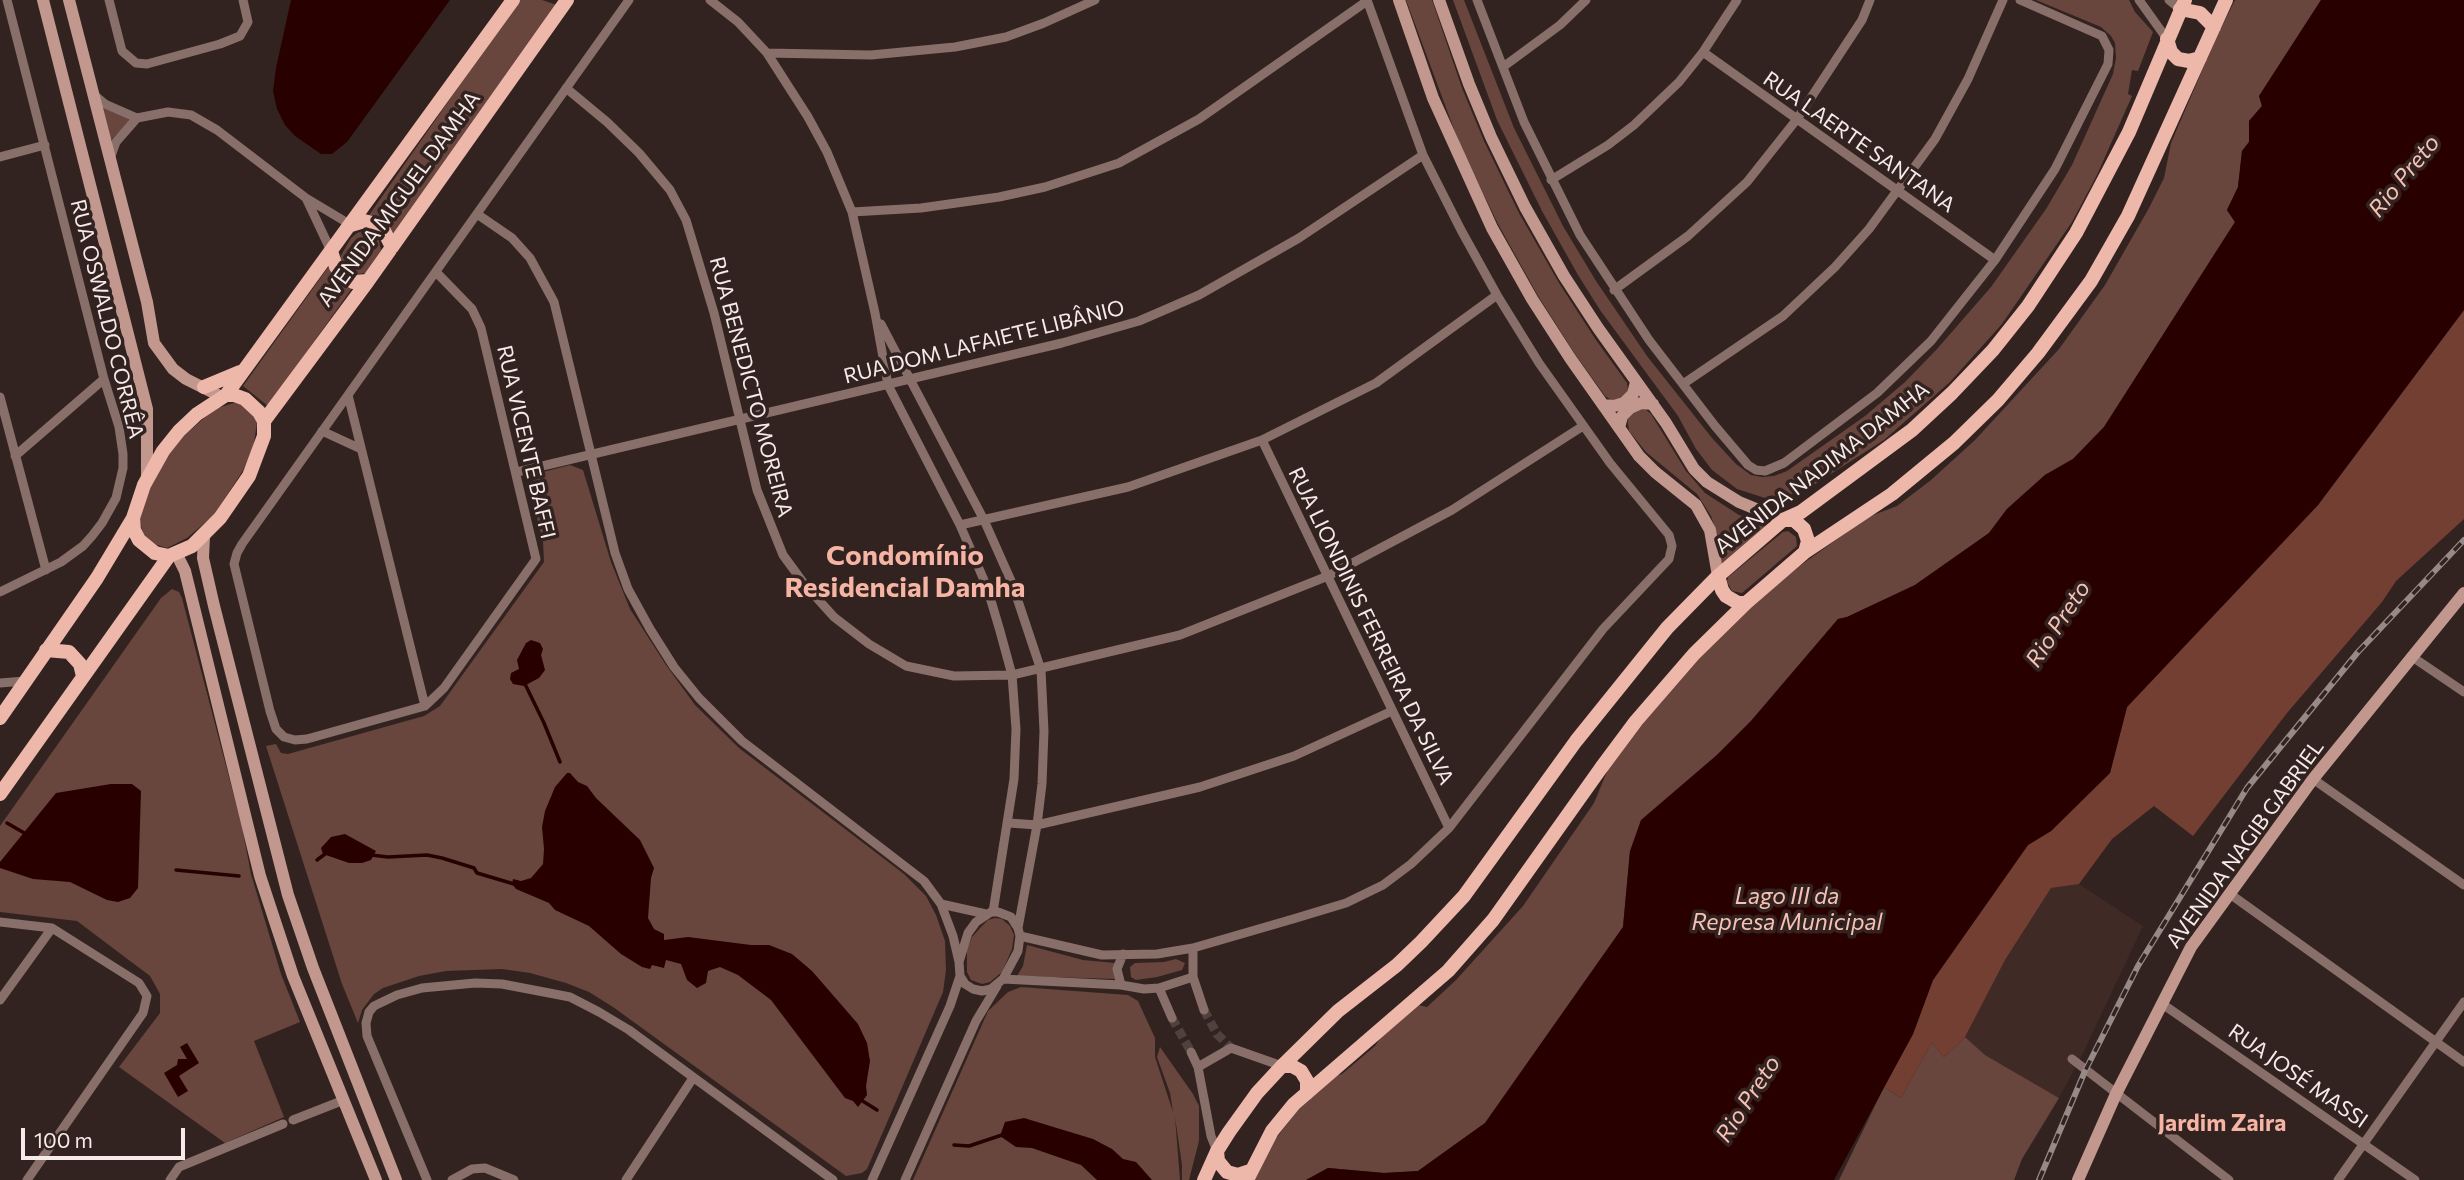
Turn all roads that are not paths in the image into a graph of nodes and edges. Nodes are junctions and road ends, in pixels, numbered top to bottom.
1 (7, 0) edge
2 (43, 0) edge
3 (69, 0) edge
4 (109, 0) edge
5 (243, 0) edge
6 (629, 0) edge
7 (710, 0) edge
8 (1095, 0) edge
9 (1367, 0) edge
10 (1399, 0) edge
11 (1439, 0) edge
12 (1477, 0) edge
13 (1586, 0) edge
14 (1737, 0) edge
15 (1870, 0) edge
16 (2003, 0) edge
17 (2020, 0) edge
18 (2140, 0) edge
19 (2227, 0) edge
20 (512, 1) edge
21 (560, 2) edge
22 (2178, 3) edge
23 (2214, 27) junction
24 (2167, 39) junction
25 (1703, 52) junction
26 (766, 54) junction
27 (2200, 58) junction
28 (1503, 68) junction
29 (566, 89) junction
30 (93, 94) junction
31 (137, 118) junction
32 (1797, 119) junction
33 (45, 145) junction
34 (1423, 155) junction
35 (0, 157) edge
36 (111, 158) junction
37 (1551, 180) junction
38 (1899, 191) junction
39 (306, 198) junction
40 (852, 212) junction
41 (477, 214) junction
42 (351, 225) junction
43 (392, 247) junction
44 (331, 251) junction
45 (1995, 260) junction
46 (436, 272) junction
47 (368, 281) junction
48 (1615, 290) junction
49 (1497, 295) junction
50 (875, 313) junction
51 (244, 370) junction
52 (104, 379) junction
53 (908, 380) junction
54 (1636, 382) junction
55 (1683, 384) junction
56 (888, 385) junction
57 (204, 387) junction
58 (348, 395) junction
59 (224, 396) junction
60 (1653, 404) junction
61 (1, 405) edge
62 (1603, 405) junction
63 (740, 419) junction
64 (264, 421) junction
65 (1583, 426) junction
66 (1619, 428) junction
67 (322, 431) junction
68 (1262, 440) junction
69 (361, 449) junction
70 (590, 454) junction
71 (15, 456) junction
72 (517, 472) junction
73 (147, 478) junction
74 (133, 517) junction
75 (984, 520) junction
76 (1783, 520) junction
77 (960, 524) junction
78 (204, 536) junction
79 (1805, 552) junction
80 (172, 555) junction
81 (46, 570) junction
82 (1328, 576) junction
83 (1718, 576) junction
84 (0, 592) edge
85 (2464, 593) edge
86 (1745, 603) junction
87 (46, 650) junction
88 (2411, 656) junction
89 (1041, 670) junction
90 (1012, 675) junction
91 (83, 676) junction
92 (25, 681) junction
93 (0, 683) edge
94 (2464, 692) edge
95 (425, 706) junction
96 (1392, 711) junction
97 (0, 718) edge
98 (2313, 779) junction
99 (0, 794) edge
100 (1009, 823) junction
101 (1037, 825) junction
102 (1449, 828) junction
103 (2464, 885) edge
104 (2231, 894) junction
105 (941, 904) junction
106 (989, 913) junction
107 (0, 922) edge
108 (52, 928) junction
109 (1019, 932) junction
110 (1193, 948) junction
111 (1123, 954) junction
112 (960, 962) junction
113 (312, 963) junction
114 (292, 970) junction
115 (960, 976) junction
116 (1193, 977) junction
117 (1001, 981) junction
118 (1121, 985) junction
119 (1159, 988) junction
120 (0, 1000) edge
121 (2464, 1002) edge
122 (2161, 1003) junction
123 (1204, 1010) tunnel mouth
124 (1172, 1018) tunnel mouth
125 (2436, 1042) junction
126 (1191, 1052) tunnel mouth
127 (2072, 1059) dead end
128 (2464, 1062) edge
129 (1282, 1066) junction
130 (1198, 1067) junction
131 (693, 1078) junction
132 (1307, 1093) junction
133 (2116, 1094) junction
134 (344, 1100) junction
135 (293, 1120) dead end
136 (283, 1124) dead end
137 (2364, 1143) junction
138 (1217, 1151) junction
139 (1249, 1176) edge
140 (27, 1180) edge
141 (170, 1180) edge
142 (376, 1180) edge
143 (396, 1180) edge
144 (428, 1180) edge
145 (452, 1180) edge
146 (514, 1180) edge
147 (626, 1180) edge
148 (833, 1180) edge
149 (872, 1180) edge
150 (905, 1180) edge
151 (1205, 1180) edge
152 (2078, 1180) edge
153 (2229, 1180) edge
154 (2338, 1180) edge
155 (2415, 1180) edge

1 - 33 street, RUA OSWALDO CORRÊA
2 - 73 main road
3 - 30 main road
4 - 5 street
6 - 29 street
7 - 26 street
8 - 26 street
9 - 34 street
9 - 40 street
10 - 62 main road
11 - 54 main road
12 - 28 street
13 - 28 street
14 - 25 street
15 - 32 street
16 - 38 street
17 - 45 street
18 - 24 street
19 - 23 main road
20 - 42 main road, AVENIDA MIGUEL DAMHA
21 - 43 main road, AVENIDA MIGUEL DAMHA
22 - 23 main road
22 - 24 main road, AVENIDA NADIMA DAMHA
23 - 27 main road
24 - 27 main road
24 - 76 main road, AVENIDA NADIMA DAMHA
25 - 32 street, RUA LAERTE SANTANA
25 - 37 street
26 - 40 street
27 - 79 main road
28 - 37 street
29 - 41 street
29 - 63 street, RUA BENEDICTO MOREIRA
30 - 31 street
30 - 36 main road
31 - 36 street
31 - 39 street
32 - 38 street, RUA LAERTE SANTANA
32 - 48 street
33 - 35 street
33 - 52 street, RUA OSWALDO CORRÊA
34 - 49 street
34 - 53 street, RUA DOM LAFAIETE LIBÂNIO
36 - 57 main road
37 - 48 street
38 - 45 street, RUA LAERTE SANTANA
38 - 55 street
39 - 42 street
39 - 44 street
40 - 50 street
41 - 46 street
41 - 70 street
42 - 43 main road
42 - 44 main road, AVENIDA MIGUEL DAMHA
43 - 47 main road, AVENIDA MIGUEL DAMHA
44 - 47 main road
44 - 51 main road, AVENIDA MIGUEL DAMHA
45 - 55 street
46 - 58 street
46 - 72 street, RUA VICENTE BAFFI
47 - 64 main road, AVENIDA MIGUEL DAMHA
48 - 55 street
49 - 65 street
49 - 68 street
50 - 53 street
50 - 56 street
51 - 57 main road
51 - 59 main road, AVENIDA MIGUEL DAMHA
52 - 71 street
52 - 81 street, RUA OSWALDO CORRÊA
53 - 56 street, RUA DOM LAFAIETE LIBÂNIO
53 - 75 street
54 - 60 main road
54 - 62 main road
56 - 63 street, RUA DOM LAFAIETE LIBÂNIO
56 - 77 street
57 - 59 main road
58 - 67 street
58 - 69 street
59 - 64 main road
59 - 73 main road, AVENIDA MIGUEL DAMHA
60 - 66 main road
60 - 76 main road
61 - 71 street
62 - 66 main road
63 - 70 street, RUA DOM LAFAIETE LIBÂNIO
63 - 90 street, RUA BENEDICTO MOREIRA
64 - 78 main road
65 - 82 street, RUA BENEDICTO MOREIRA
65 - 102 street
66 - 83 main road
67 - 69 street
67 - 95 street
68 - 75 street
68 - 82 street, RUA LIONDINIS FERREIRA DA SILVA
69 - 95 street
70 - 72 street, RUA DOM LAFAIETE LIBÂNIO
70 - 105 street
71 - 81 street
72 - 95 street, RUA VICENTE BAFFI
73 - 74 main road, AVENIDA MIGUEL DAMHA
74 - 80 main road
74 - 87 main road
75 - 77 street
75 - 89 street
76 - 79 main road
76 - 83 main road, AVENIDA NADIMA DAMHA
77 - 90 street
78 - 80 main road
78 - 113 main road
79 - 86 main road
80 - 91 main road
80 - 114 main road
81 - 84 street, RUA OSWALDO CORRÊA
82 - 89 street, RUA BENEDICTO MOREIRA
82 - 96 street, RUA LIONDINIS FERREIRA DA SILVA
83 - 86 main road
83 - 129 main road, AVENIDA NADIMA DAMHA
85 - 88 main road, AVENIDA NAGIB GABRIEL
86 - 132 main road
87 - 91 main road
87 - 92 main road
88 - 94 street
88 - 98 main road, AVENIDA NAGIB GABRIEL
89 - 90 street, RUA BENEDICTO MOREIRA
89 - 101 street
90 - 100 street
91 - 99 main road
92 - 93 street
92 - 97 main road
96 - 101 street
96 - 102 street, RUA LIONDINIS FERREIRA DA SILVA
98 - 103 street
98 - 104 main road, AVENIDA NAGIB GABRIEL
100 - 101 street
100 - 106 street
101 - 109 street
102 - 110 street
104 - 122 main road, AVENIDA NAGIB GABRIEL
104 - 125 street
105 - 106 street
105 - 112 street
106 - 109 street
106 - 112 street
107 - 108 street
108 - 120 street
108 - 140 street
109 - 111 street
109 - 117 street
110 - 111 street
110 - 116 street
111 - 118 street
112 - 115 street
113 - 114 main road
113 - 143 main road
114 - 134 main road
115 - 117 street
115 - 149 street
116 - 119 street
116 - 123 street
117 - 118 street
117 - 150 street
118 - 119 street
119 - 124 street
121 - 125 street
122 - 133 main road, AVENIDA NAGIB GABRIEL
122 - 137 street, RUA JOSÉ MASSI
125 - 128 street
125 - 137 street
126 - 130 street
127 - 133 street
129 - 130 street
129 - 132 main road
129 - 138 main road, AVENIDA NADIMA DAMHA
130 - 138 street
131 - 144 street
131 - 147 street
131 - 148 street
132 - 139 main road
133 - 152 main road, AVENIDA NAGIB GABRIEL
133 - 153 street
134 - 135 street
134 - 142 main road
136 - 141 street
137 - 154 street
137 - 155 street, RUA JOSÉ MASSI
138 - 139 main road
138 - 151 main road, AVENIDA NADIMA DAMHA
145 - 146 street

